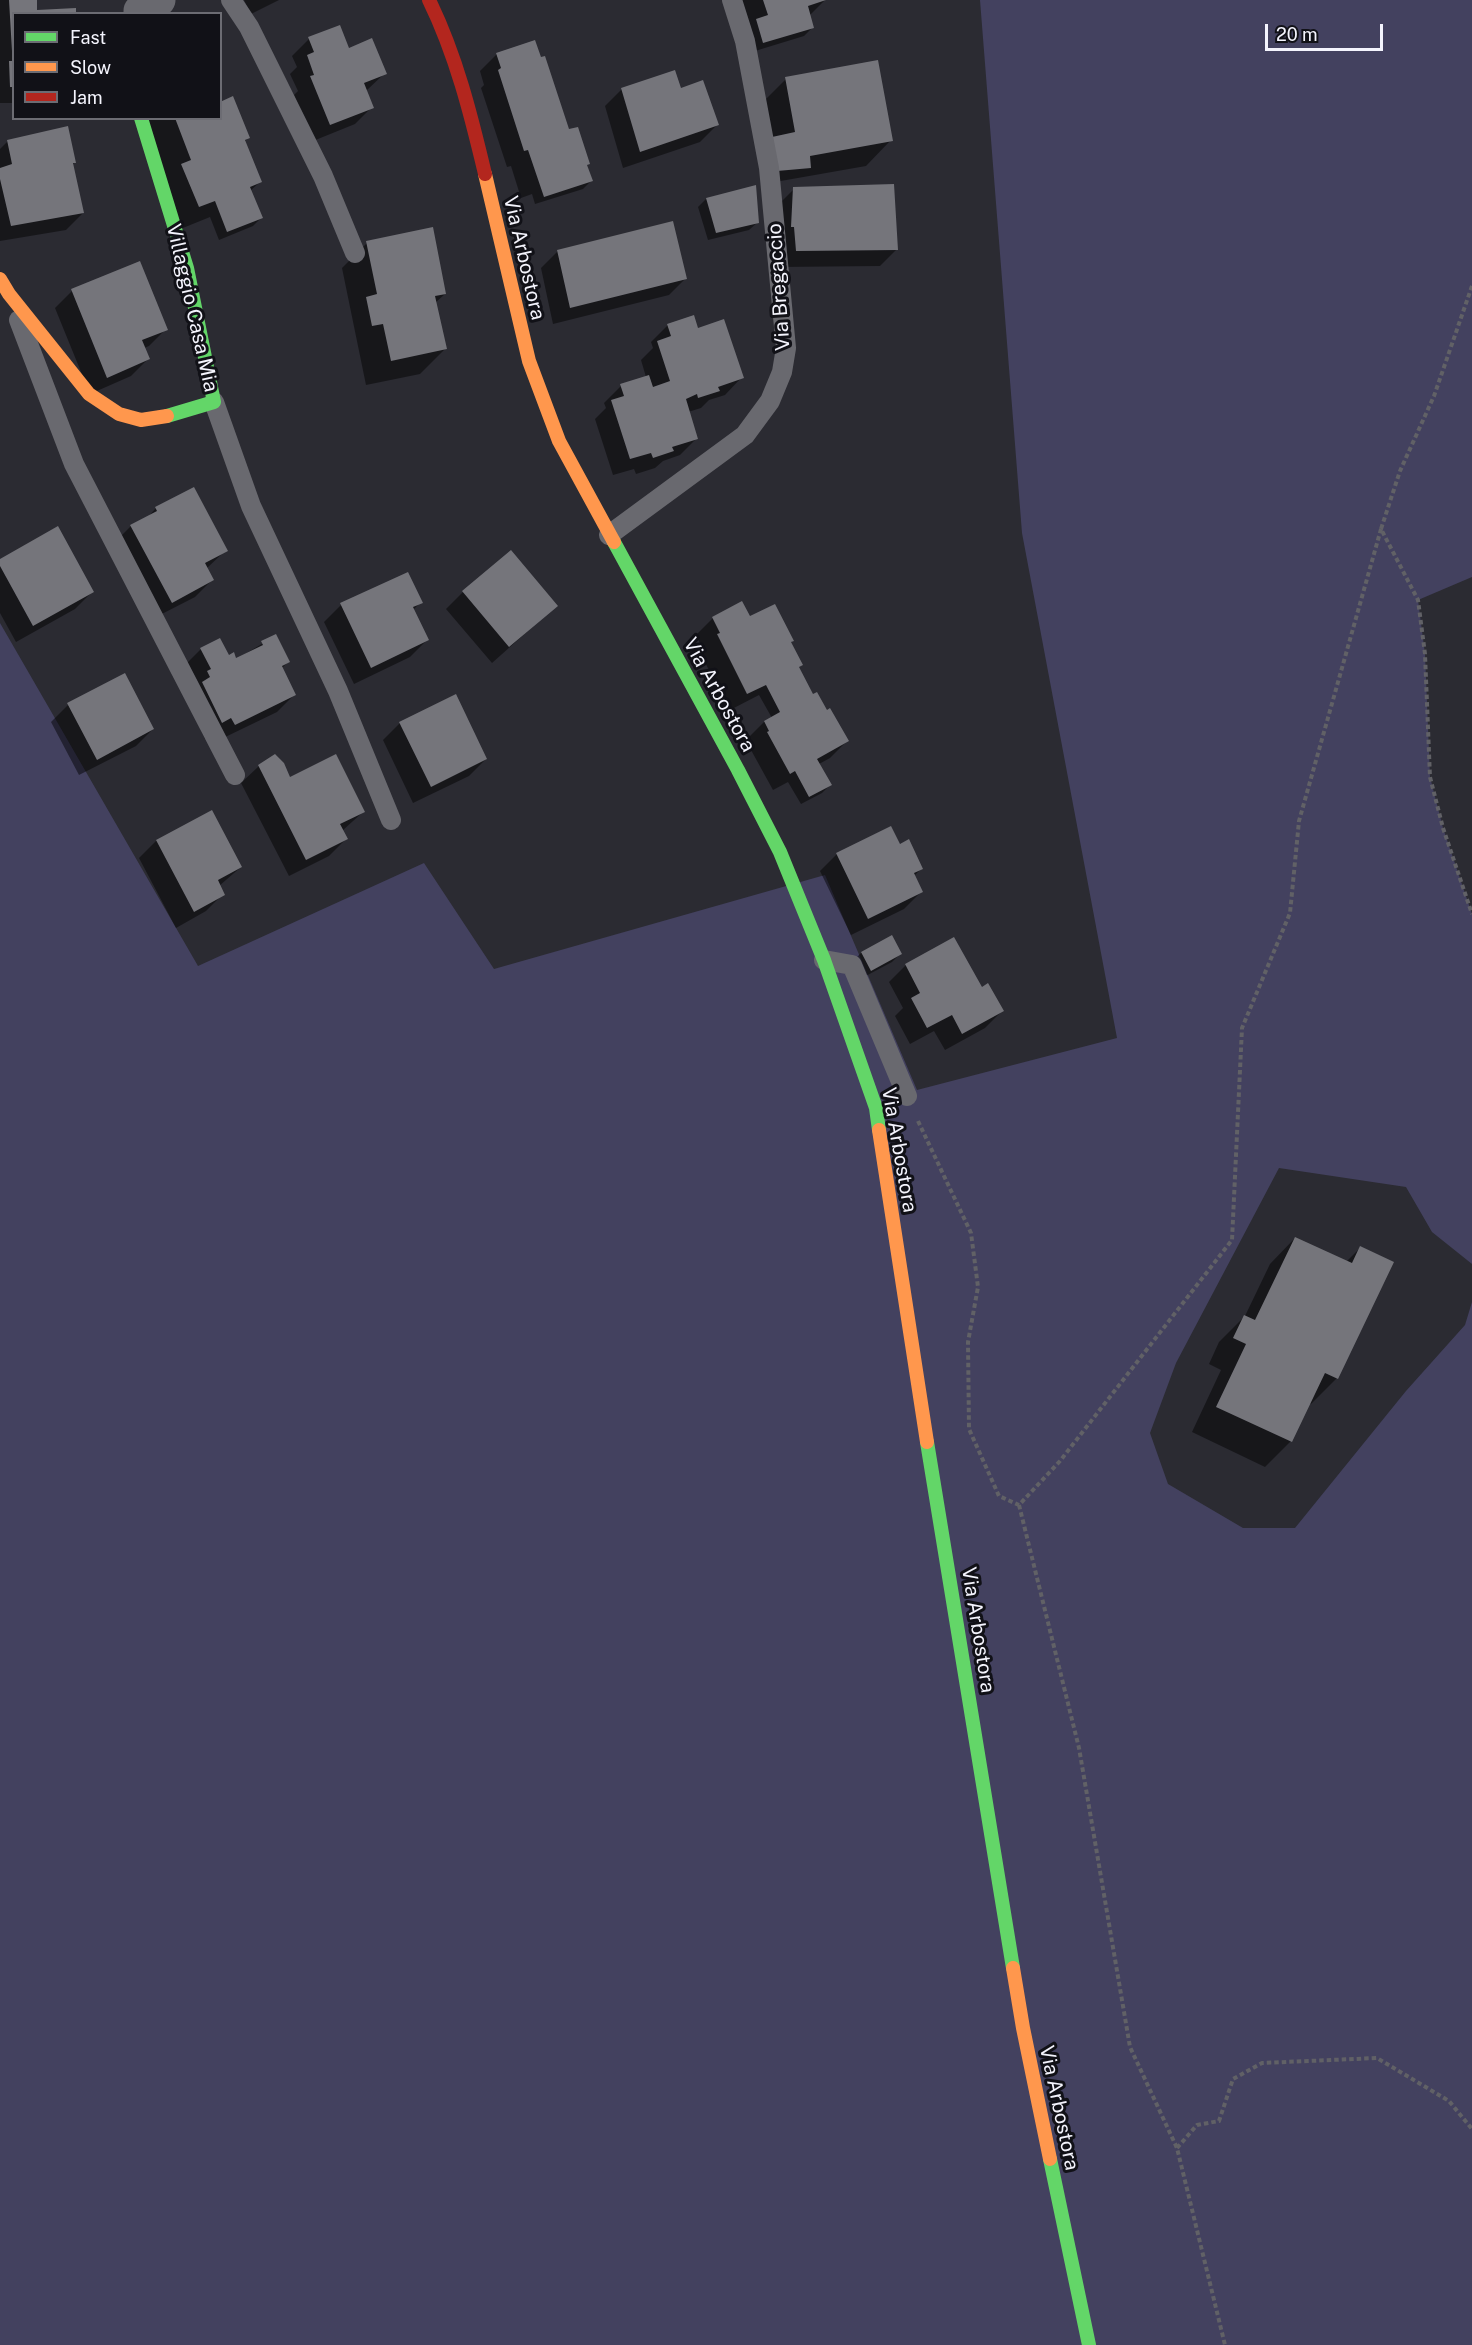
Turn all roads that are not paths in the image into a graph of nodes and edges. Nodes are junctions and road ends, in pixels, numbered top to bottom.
1 (231, 0) edge
2 (429, 0) edge
3 (732, 0) edge
4 (142, 120) edge
5 (355, 253) dead end
6 (5, 287) edge
7 (214, 402) junction
8 (609, 535) junction
9 (235, 775) dead end
10 (391, 820) dead end
11 (825, 960) junction
12 (907, 1096) road end
13 (1089, 2345) edge

1 - 5 lane
2 - 8 street, Via Arbostora
3 - 8 lane, Via Bregaccio
4 - 7 street, Villaggio Casa Mia
6 - 7 street, Villaggio Casa Mia
6 - 9 lane
7 - 10 lane
8 - 11 street, Via Arbostora
11 - 12 lane
11 - 13 street, Via Arbostora

